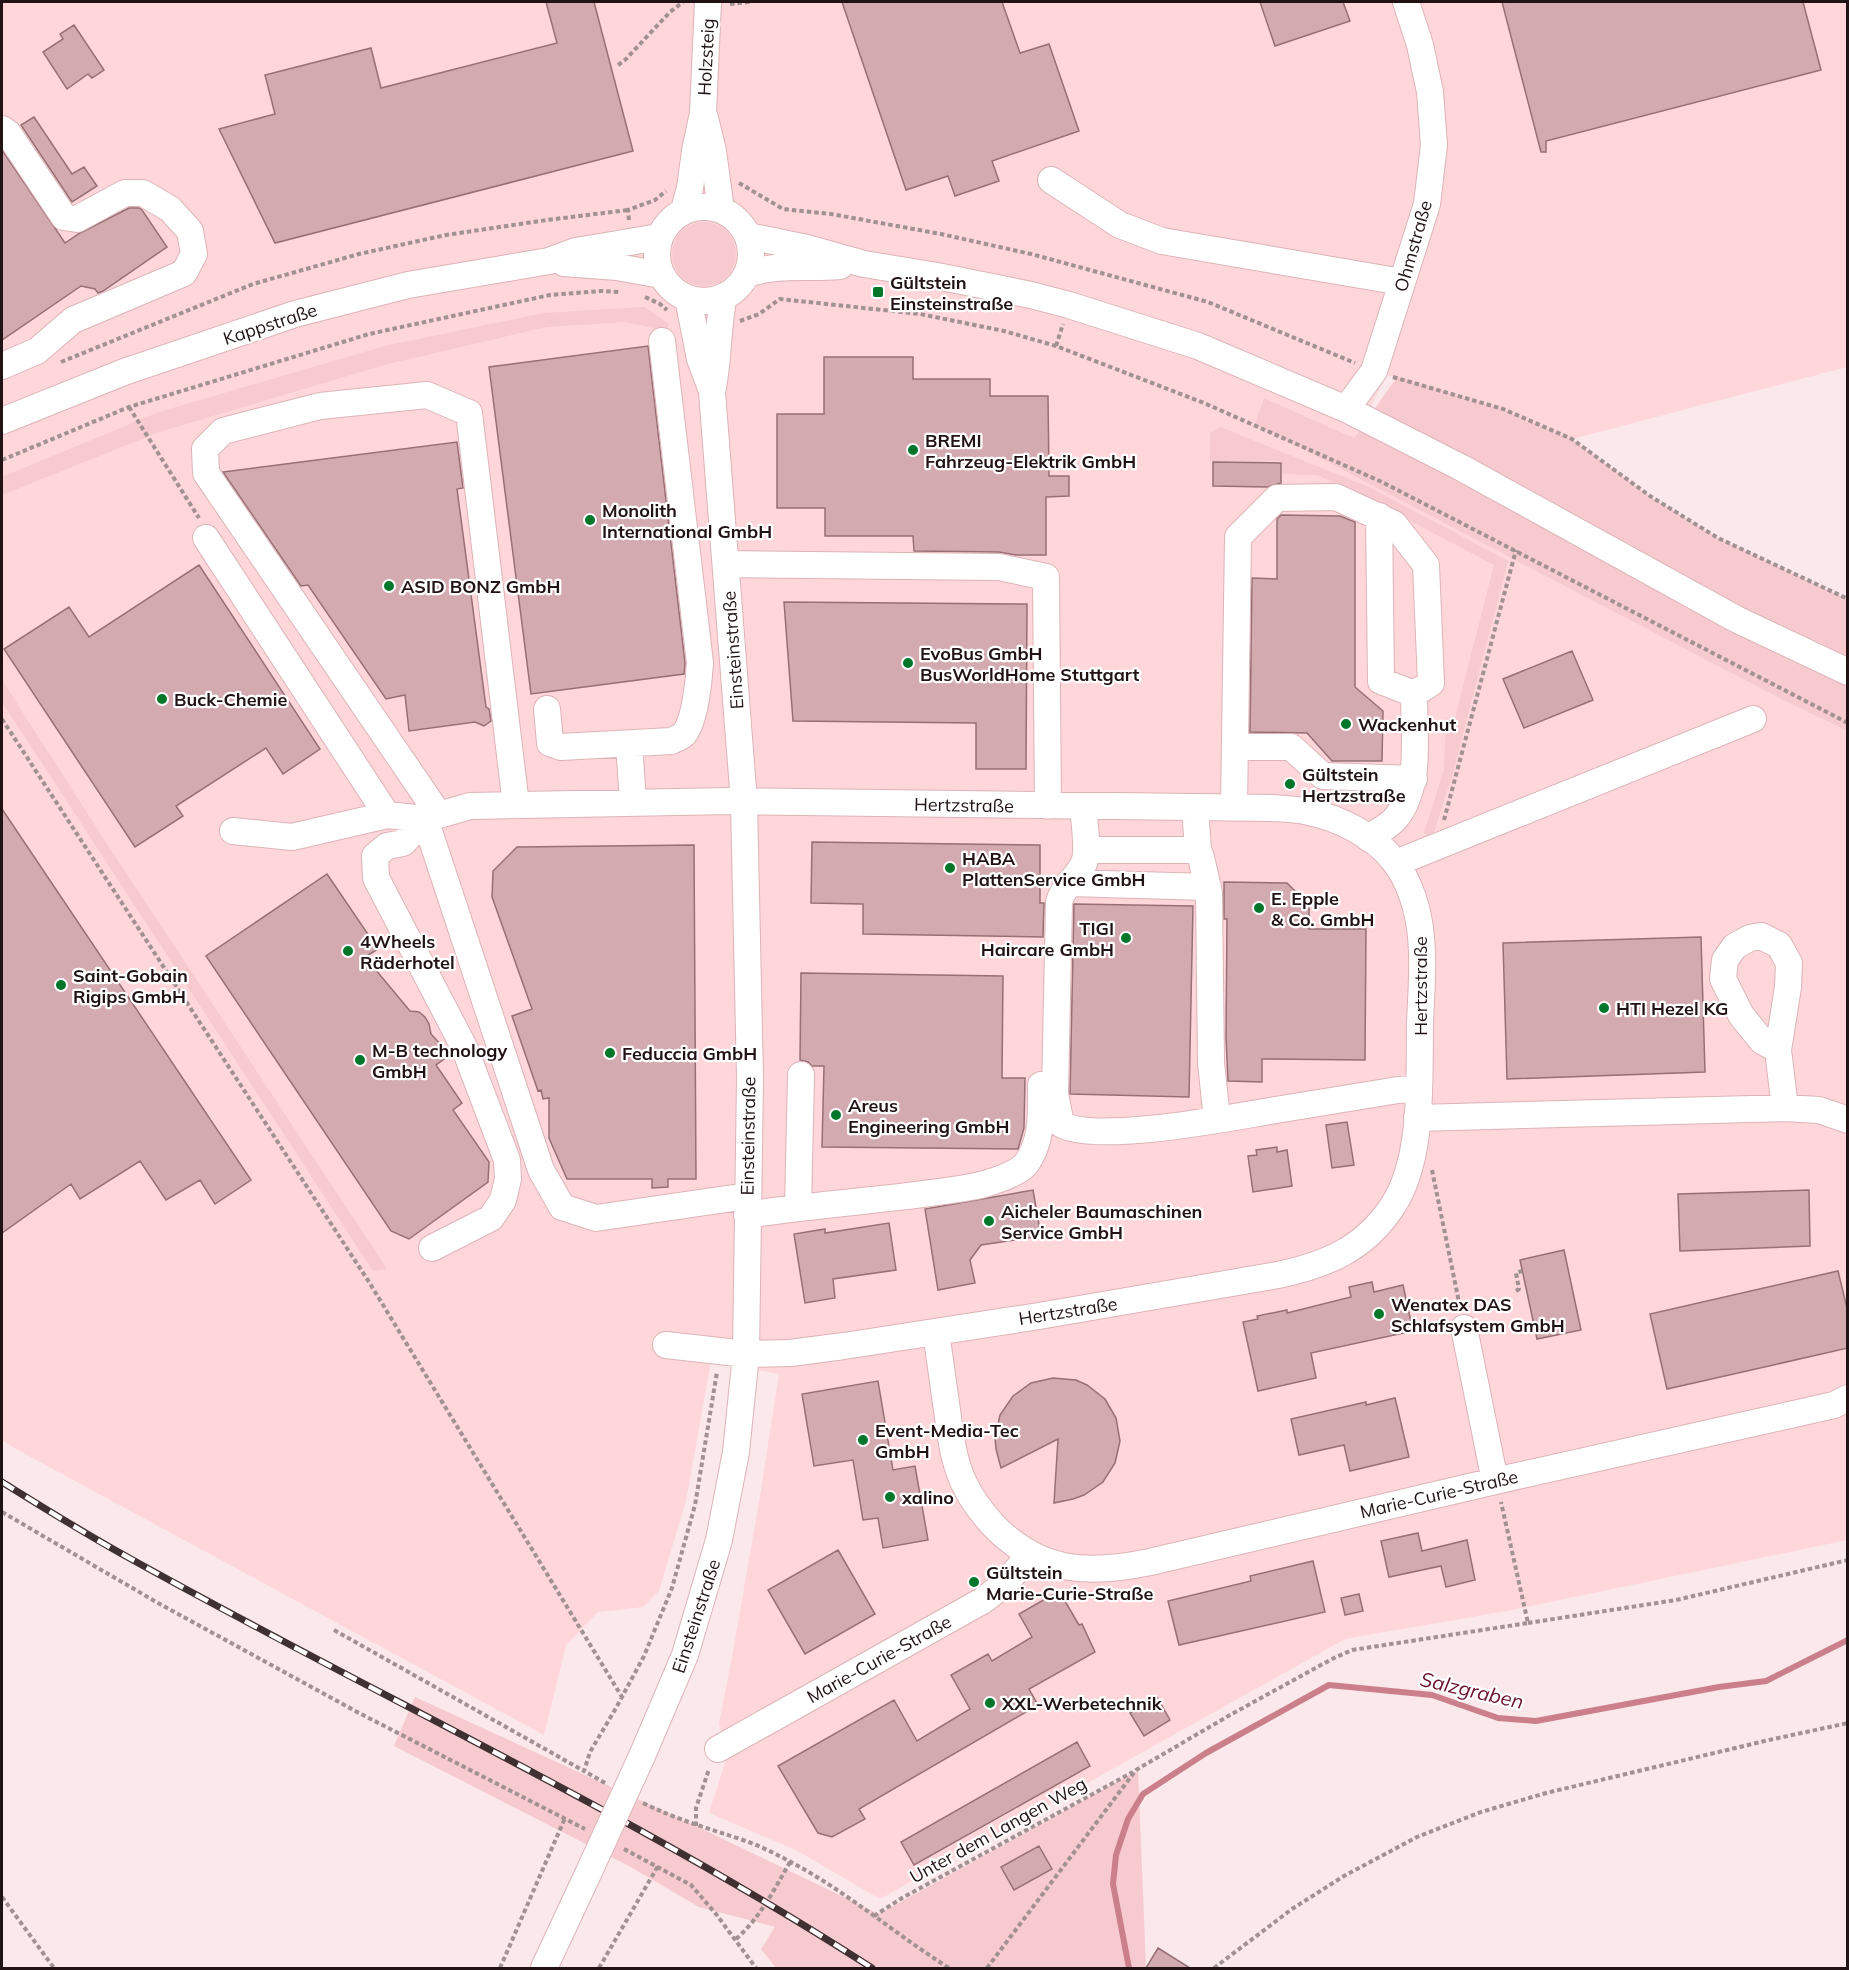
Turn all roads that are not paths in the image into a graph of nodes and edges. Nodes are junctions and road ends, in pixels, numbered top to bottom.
1 (708, 2) edge
2 (1406, 2) edge
3 (2, 129) edge
4 (704, 177) junction
5 (1051, 180) dead end
6 (684, 210) junction
7 (721, 210) junction
8 (748, 236) junction
9 (659, 237) junction
10 (549, 261) junction
11 (864, 264) junction
12 (747, 274) junction
13 (661, 275) junction
14 (1402, 282) junction
15 (724, 296) junction
16 (680, 308) junction
17 (662, 341) dead end
18 (2, 366) edge
19 (712, 392) junction
20 (1346, 409) junction
21 (2, 421) edge
22 (1379, 516) junction
23 (206, 538) road end
24 (727, 564) junction
25 (1848, 672) edge
26 (1414, 694) junction
27 (547, 709) dead end
28 (1753, 719) dead end
29 (629, 744) junction
30 (1235, 747) junction
31 (1414, 779) junction
32 (633, 802) junction
33 (744, 802) junction
34 (516, 805) junction
35 (1048, 806) junction
36 (1083, 806) junction
37 (1195, 807) junction
38 (1234, 808) junction
39 (387, 815) junction
40 (432, 817) junction
41 (233, 831) dead end
42 (1368, 838) junction
43 (1086, 850) junction
44 (1198, 850) junction
45 (1396, 863) junction
46 (1069, 883) junction
47 (1208, 887) junction
48 (1044, 972) dead end
49 (1778, 1050) dead end
50 (801, 1075) dead end
51 (1418, 1089) junction
52 (1785, 1108) junction
53 (1416, 1118) junction
54 (1217, 1119) junction
55 (1848, 1120) edge
56 (747, 1206) junction
57 (798, 1207) junction
58 (432, 1248) dead end
59 (936, 1333) junction
60 (1472, 1338) road end
61 (666, 1345) dead end
62 (746, 1354) junction
63 (1848, 1398) edge
64 (1495, 1481) junction
65 (1029, 1554) junction
66 (717, 1749) road end
67 (544, 1968) edge

1 - 4 street, Holzsteig
2 - 14 street, Ohmstraße
3 - 18 street
4 - 6 street, Holzsteig
4 - 7 street, Holzsteig
5 - 14 street
6 - 7 street
6 - 9 street
7 - 8 street
8 - 11 street
8 - 12 street
9 - 10 street, Kappstraße
9 - 13 street
10 - 13 street, Kappstraße
10 - 21 street, Kappstraße
11 - 12 street
11 - 20 street
12 - 15 street
13 - 16 street
14 - 20 street, Ohmstraße
15 - 16 street
15 - 19 street, Einsteinstraße
16 - 19 street, Einsteinstraße
17 - 29 street
19 - 24 street, Einsteinstraße
20 - 25 street
22 - 26 street
22 - 26 street
22 - 30 street
23 - 39 street
24 - 33 street, Einsteinstraße
24 - 35 street
26 - 31 street
27 - 29 street
28 - 45 street
29 - 32 street
30 - 31 street
30 - 38 street
31 - 42 street
32 - 33 street, Hertzstraße
32 - 34 street, Hertzstraße
33 - 35 street, Hertzstraße
33 - 56 street, Einsteinstraße
34 - 40 street, Hertzstraße
34 - 40 street
35 - 36 street, Hertzstraße
36 - 37 street, Hertzstraße
36 - 43 street
37 - 38 street, Hertzstraße
37 - 44 street
38 - 42 street, Hertzstraße
39 - 40 street
39 - 41 street
40 - 56 street
40 - 58 street
42 - 45 street, Hertzstraße
43 - 44 street
43 - 46 street
44 - 47 street
45 - 51 street, Hertzstraße
46 - 47 street
46 - 54 street
47 - 54 street
48 - 57 street
49 - 52 street
50 - 57 street
51 - 53 street, Hertzstraße
51 - 54 street
52 - 53 street
52 - 55 street
53 - 59 street, Hertzstraße
56 - 57 street
56 - 62 street, Einsteinstraße
59 - 62 street, Hertzstraße
59 - 65 street, Marie-Curie-Straße
60 - 64 street
61 - 62 street, Hertzstraße
62 - 67 street, Einsteinstraße, bridge
63 - 64 street, Marie-Curie-Straße
64 - 65 street, Marie-Curie-Straße
65 - 66 street, Marie-Curie-Straße

